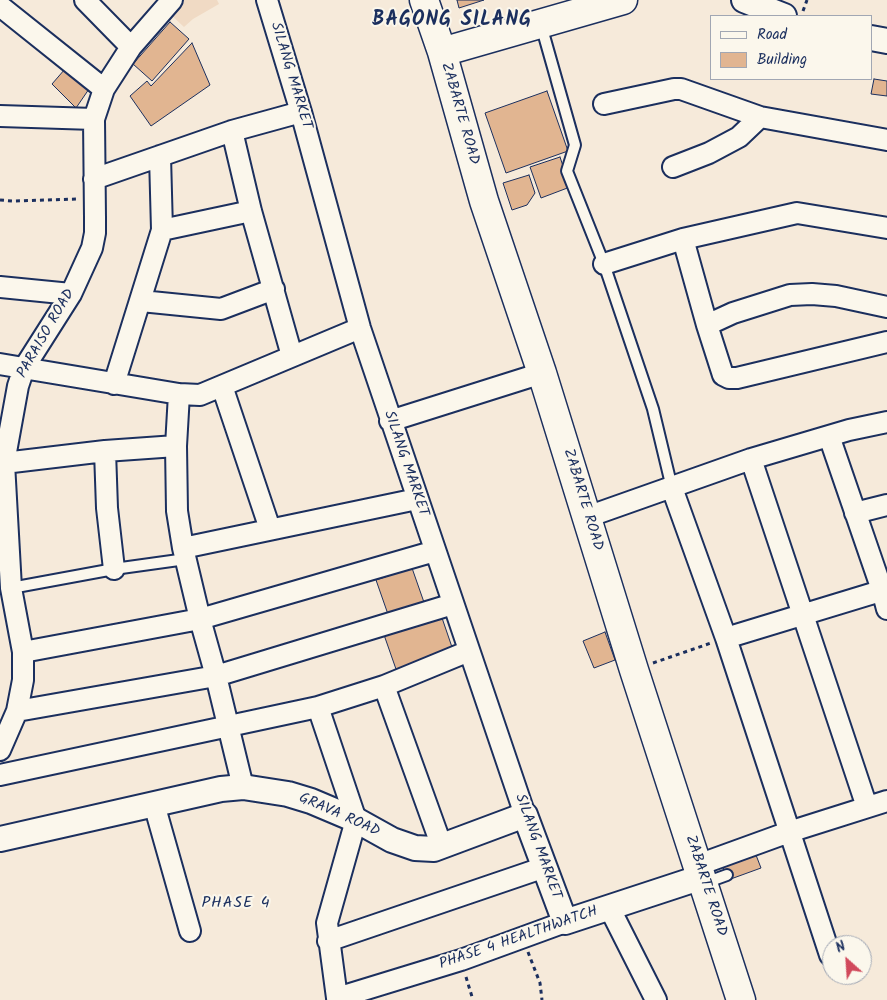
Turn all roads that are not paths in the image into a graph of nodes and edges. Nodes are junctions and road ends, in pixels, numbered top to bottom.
1 (85, 0) edge
2 (172, 0) edge
3 (267, 0) edge
4 (424, 0) edge
5 (623, 0) edge
6 (744, 0) edge
7 (0, 6) edge
8 (782, 15) edge
9 (541, 24) junction
10 (872, 38) edge
11 (887, 41) edge
12 (131, 47) junction
13 (442, 52) junction
14 (104, 89) junction
15 (604, 104) dead end
16 (301, 112) junction
17 (0, 116) edge
18 (760, 117) junction
19 (94, 119) junction
20 (232, 131) junction
21 (887, 140) edge
22 (160, 156) junction
23 (673, 167) dead end
24 (94, 178) junction
25 (251, 211) junction
26 (887, 228) edge
27 (162, 230) junction
28 (683, 239) junction
29 (604, 264) junction
30 (0, 287) edge
31 (274, 289) junction
32 (72, 294) junction
33 (140, 301) junction
34 (887, 307) edge
35 (707, 325) junction
36 (360, 328) junction
37 (887, 342) edge
38 (292, 356) junction
39 (0, 364) edge
40 (24, 368) junction
41 (542, 373) junction
42 (114, 384) junction
43 (222, 386) junction
44 (179, 394) junction
45 (390, 421) junction
46 (887, 422) edge
47 (829, 436) junction
48 (4, 441) edge
49 (176, 446) junction
50 (105, 451) junction
51 (751, 459) junction
52 (4, 463) junction
53 (672, 488) junction
54 (417, 498) junction
55 (3, 505) edge
56 (887, 505) edge
57 (855, 513) junction
58 (587, 517) junction
59 (270, 529) junction
60 (435, 551) junction
61 (185, 553) junction
62 (114, 569) junction
63 (5, 588) edge
64 (885, 596) edge
65 (453, 604) junction
66 (803, 614) junction
67 (200, 619) junction
68 (726, 638) junction
69 (469, 650) junction
70 (23, 652) junction
71 (216, 676) junction
72 (384, 686) junction
73 (318, 707) junction
74 (17, 711) junction
75 (228, 726) junction
76 (0, 750) edge
77 (0, 776) edge
78 (243, 787) junction
79 (887, 801) edge
80 (154, 804) junction
81 (867, 807) junction
82 (525, 815) junction
83 (356, 820) junction
84 (789, 832) junction
85 (0, 839) edge
86 (442, 847) junction
87 (544, 867) junction
88 (708, 875) junction
89 (609, 908) junction
90 (565, 922) junction
91 (190, 931) dead end
92 (823, 935) edge
93 (328, 942) junction
94 (337, 999) edge
95 (656, 1000) edge
96 (741, 1000) edge

1 - 12 street
2 - 12 street, PARAISO ROAD
3 - 16 street, SILANG MARKET
4 - 13 main road, ZABARTE ROAD
5 - 9 main road
6 - 8 street
7 - 14 street
9 - 13 main road
9 - 29 lane
10 - 11 street
12 - 14 street, PARAISO ROAD
13 - 41 main road, ZABARTE ROAD
14 - 19 street, PARAISO ROAD
15 - 18 street
16 - 20 street
16 - 36 street, SILANG MARKET
17 - 19 street
18 - 21 street
18 - 23 street
19 - 24 street, PARAISO ROAD
20 - 22 street
20 - 25 street
22 - 24 street
22 - 27 street
24 - 32 street, PARAISO ROAD
25 - 27 street
25 - 31 street
26 - 28 street
27 - 33 street
28 - 29 street
28 - 35 street
29 - 53 lane
30 - 32 street
31 - 33 street
31 - 38 street
32 - 40 street, PARAISO ROAD
33 - 42 street
34 - 35 street
35 - 37 street
36 - 38 street
36 - 45 street, SILANG MARKET
38 - 43 street
39 - 40 street
40 - 42 street
40 - 48 street, PARAISO ROAD
41 - 45 street
41 - 58 main road, ZABARTE ROAD
42 - 44 street
43 - 44 street
43 - 59 street
44 - 49 street
45 - 54 street, SILANG MARKET
46 - 47 street
47 - 51 street
47 - 57 street
48 - 52 street, PARAISO ROAD
49 - 50 street
49 - 61 street
50 - 52 street
50 - 62 street
51 - 53 street
51 - 66 street
52 - 55 street, PARAISO ROAD
53 - 58 street
53 - 68 street
54 - 59 street
54 - 60 street, SILANG MARKET
55 - 63 street, PARAISO ROAD
56 - 57 street
57 - 64 street
58 - 88 main road, ZABARTE ROAD
59 - 61 street
60 - 65 street, SILANG MARKET
60 - 67 street
61 - 62 lane
61 - 67 street
62 - 63 lane
63 - 70 street, PARAISO ROAD
64 - 66 street
65 - 69 street, SILANG MARKET
65 - 71 street
66 - 68 street
66 - 81 street
67 - 70 street
67 - 71 street
68 - 84 street
69 - 72 street
69 - 82 street, SILANG MARKET
70 - 74 street, PARAISO ROAD
71 - 74 street
71 - 75 street
72 - 73 street
72 - 86 street
73 - 75 street
73 - 83 street
74 - 76 street, PARAISO ROAD
75 - 77 street
75 - 78 street
78 - 80 street, GRAVA ROAD
78 - 83 street, GRAVA ROAD
79 - 81 street
80 - 85 street, GRAVA ROAD
80 - 91 street
81 - 84 street
82 - 86 street, GRAVA ROAD
82 - 87 street, SILANG MARKET
83 - 86 street, GRAVA ROAD
83 - 93 street
84 - 88 street
84 - 92 street
87 - 90 street, SILANG MARKET
87 - 93 street
88 - 89 street, PHASE 4 HEALTHWATCH
88 - 96 main road, ZABARTE ROAD
89 - 90 street, PHASE 4 HEALTHWATCH
89 - 95 street
90 - 94 street, PHASE 4 HEALTHWATCH
93 - 94 street

